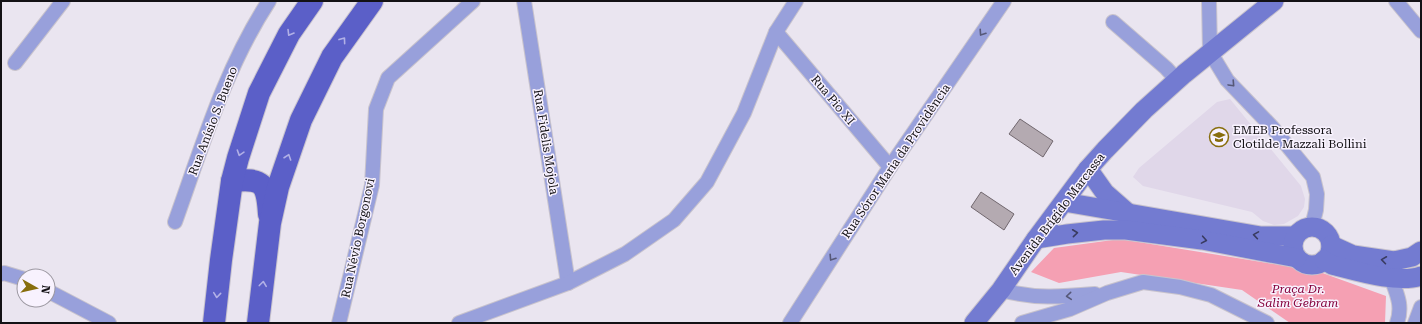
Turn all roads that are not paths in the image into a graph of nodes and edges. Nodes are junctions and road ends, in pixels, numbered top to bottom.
1 (63, 1) edge
2 (269, 1) edge
3 (312, 1) edge
4 (372, 1) edge
5 (473, 1) edge
6 (524, 1) edge
7 (796, 1) edge
8 (1004, 1) edge
9 (1209, 1) edge
10 (1274, 1) edge
11 (1396, 1) edge
12 (1113, 22) dead end
13 (1421, 31) edge
14 (776, 32) junction
15 (1210, 52) junction
16 (15, 63) dead end
17 (1177, 80) junction
18 (890, 167) junction
19 (1088, 169) junction
20 (232, 181) junction
21 (1064, 202) junction
22 (1129, 214) junction
23 (175, 222) dead end
24 (270, 223) junction
25 (1312, 226) junction
26 (1295, 236) junction
27 (1036, 239) junction
28 (1421, 251) edge
29 (1328, 252) junction
30 (1297, 258) junction
31 (1, 274) edge
32 (16, 276) edge
33 (1421, 276) edge
34 (1391, 278) junction
35 (568, 283) junction
36 (1001, 290) junction
37 (1107, 293) junction
38 (56, 295) edge
39 (1421, 307) edge
40 (109, 323) edge
41 (214, 323) edge
42 (258, 323) edge
43 (339, 323) edge
44 (458, 323) edge
45 (790, 323) edge
46 (974, 323) edge
47 (1022, 323) edge
48 (1267, 323) edge
49 (1397, 323) edge
50 (1415, 323) edge

1 - 16 street
2 - 23 street, Rua Anísio S. Bueno
3 -> 20 main road
24 -> 4 main road
5 - 43 street, Rua Névio Borgonovi
6 - 35 street, Rua Fidelis Mojola
7 - 14 street
8 -> 18 street, Rua Sóror Maria da Providência
9 - 15 street
10 - 15 street, Avenida Brígido Marcassa
11 - 13 street
12 - 17 street
14 - 18 street, Rua Pio XI
14 - 35 street
15 - 17 street, Avenida Brígido Marcassa
15 -> 25 street
17 - 19 street, Avenida Brígido Marcassa
18 -> 45 street, Rua Sóror Maria da Providência
19 - 21 street, Avenida Brígido Marcassa
19 - 22 street
20 - 24 main road
20 -> 41 main road
21 - 22 street
21 - 27 street, Avenida Brígido Marcassa
26 -> 22 street
42 -> 24 main road
25 - 26 street
25 - 29 street
26 - 30 street
27 -> 30 street
27 - 36 street, Avenida Brígido Marcassa
28 -> 29 street
29 - 30 street
29 - 34 street
31 - 32 street
33 - 34 street
34 - 49 street
35 - 44 street
37 -> 36 street
36 - 46 street, Avenida Brígido Marcassa
37 - 47 street
37 - 48 street
38 - 40 street
39 - 50 street

